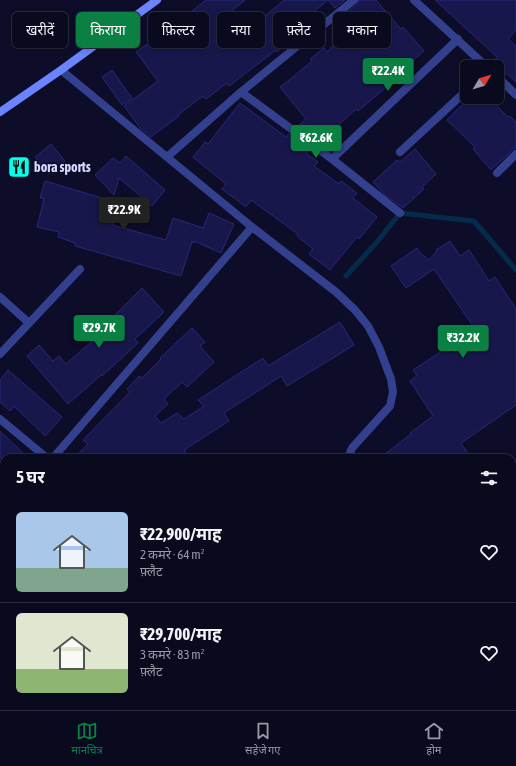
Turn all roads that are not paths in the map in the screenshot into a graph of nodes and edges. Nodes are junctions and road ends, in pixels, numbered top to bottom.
1 (157, 0) edge
2 (354, 0) edge
3 (414, 0) edge
4 (458, 39) junction
5 (480, 60) edge
6 (61, 70) junction
7 (504, 83) edge
8 (241, 92) junction
9 (516, 95) edge
10 (460, 96) edge
11 (1, 108) edge
12 (400, 152) dead end
13 (516, 154) edge
14 (167, 157) junction
15 (332, 159) junction
16 (498, 173) dead end
17 (400, 213) dead end
18 (252, 227) junction
19 (80, 269) dead end
20 (0, 297) edge
21 (29, 323) junction
22 (0, 354) edge
23 (0, 419) edge
24 (42, 454) edge
25 (56, 454) edge
26 (350, 454) edge

1 - 6 street
2 - 8 street
3 - 4 street
4 - 5 street
4 - 15 street
6 - 11 street
6 - 14 street
7 - 9 street
8 - 14 street
8 - 15 street
10 - 12 street
13 - 16 street
14 - 18 street
15 - 17 street
18 - 25 street
18 - 26 street
19 - 21 street
20 - 21 street
21 - 22 street
23 - 24 street

